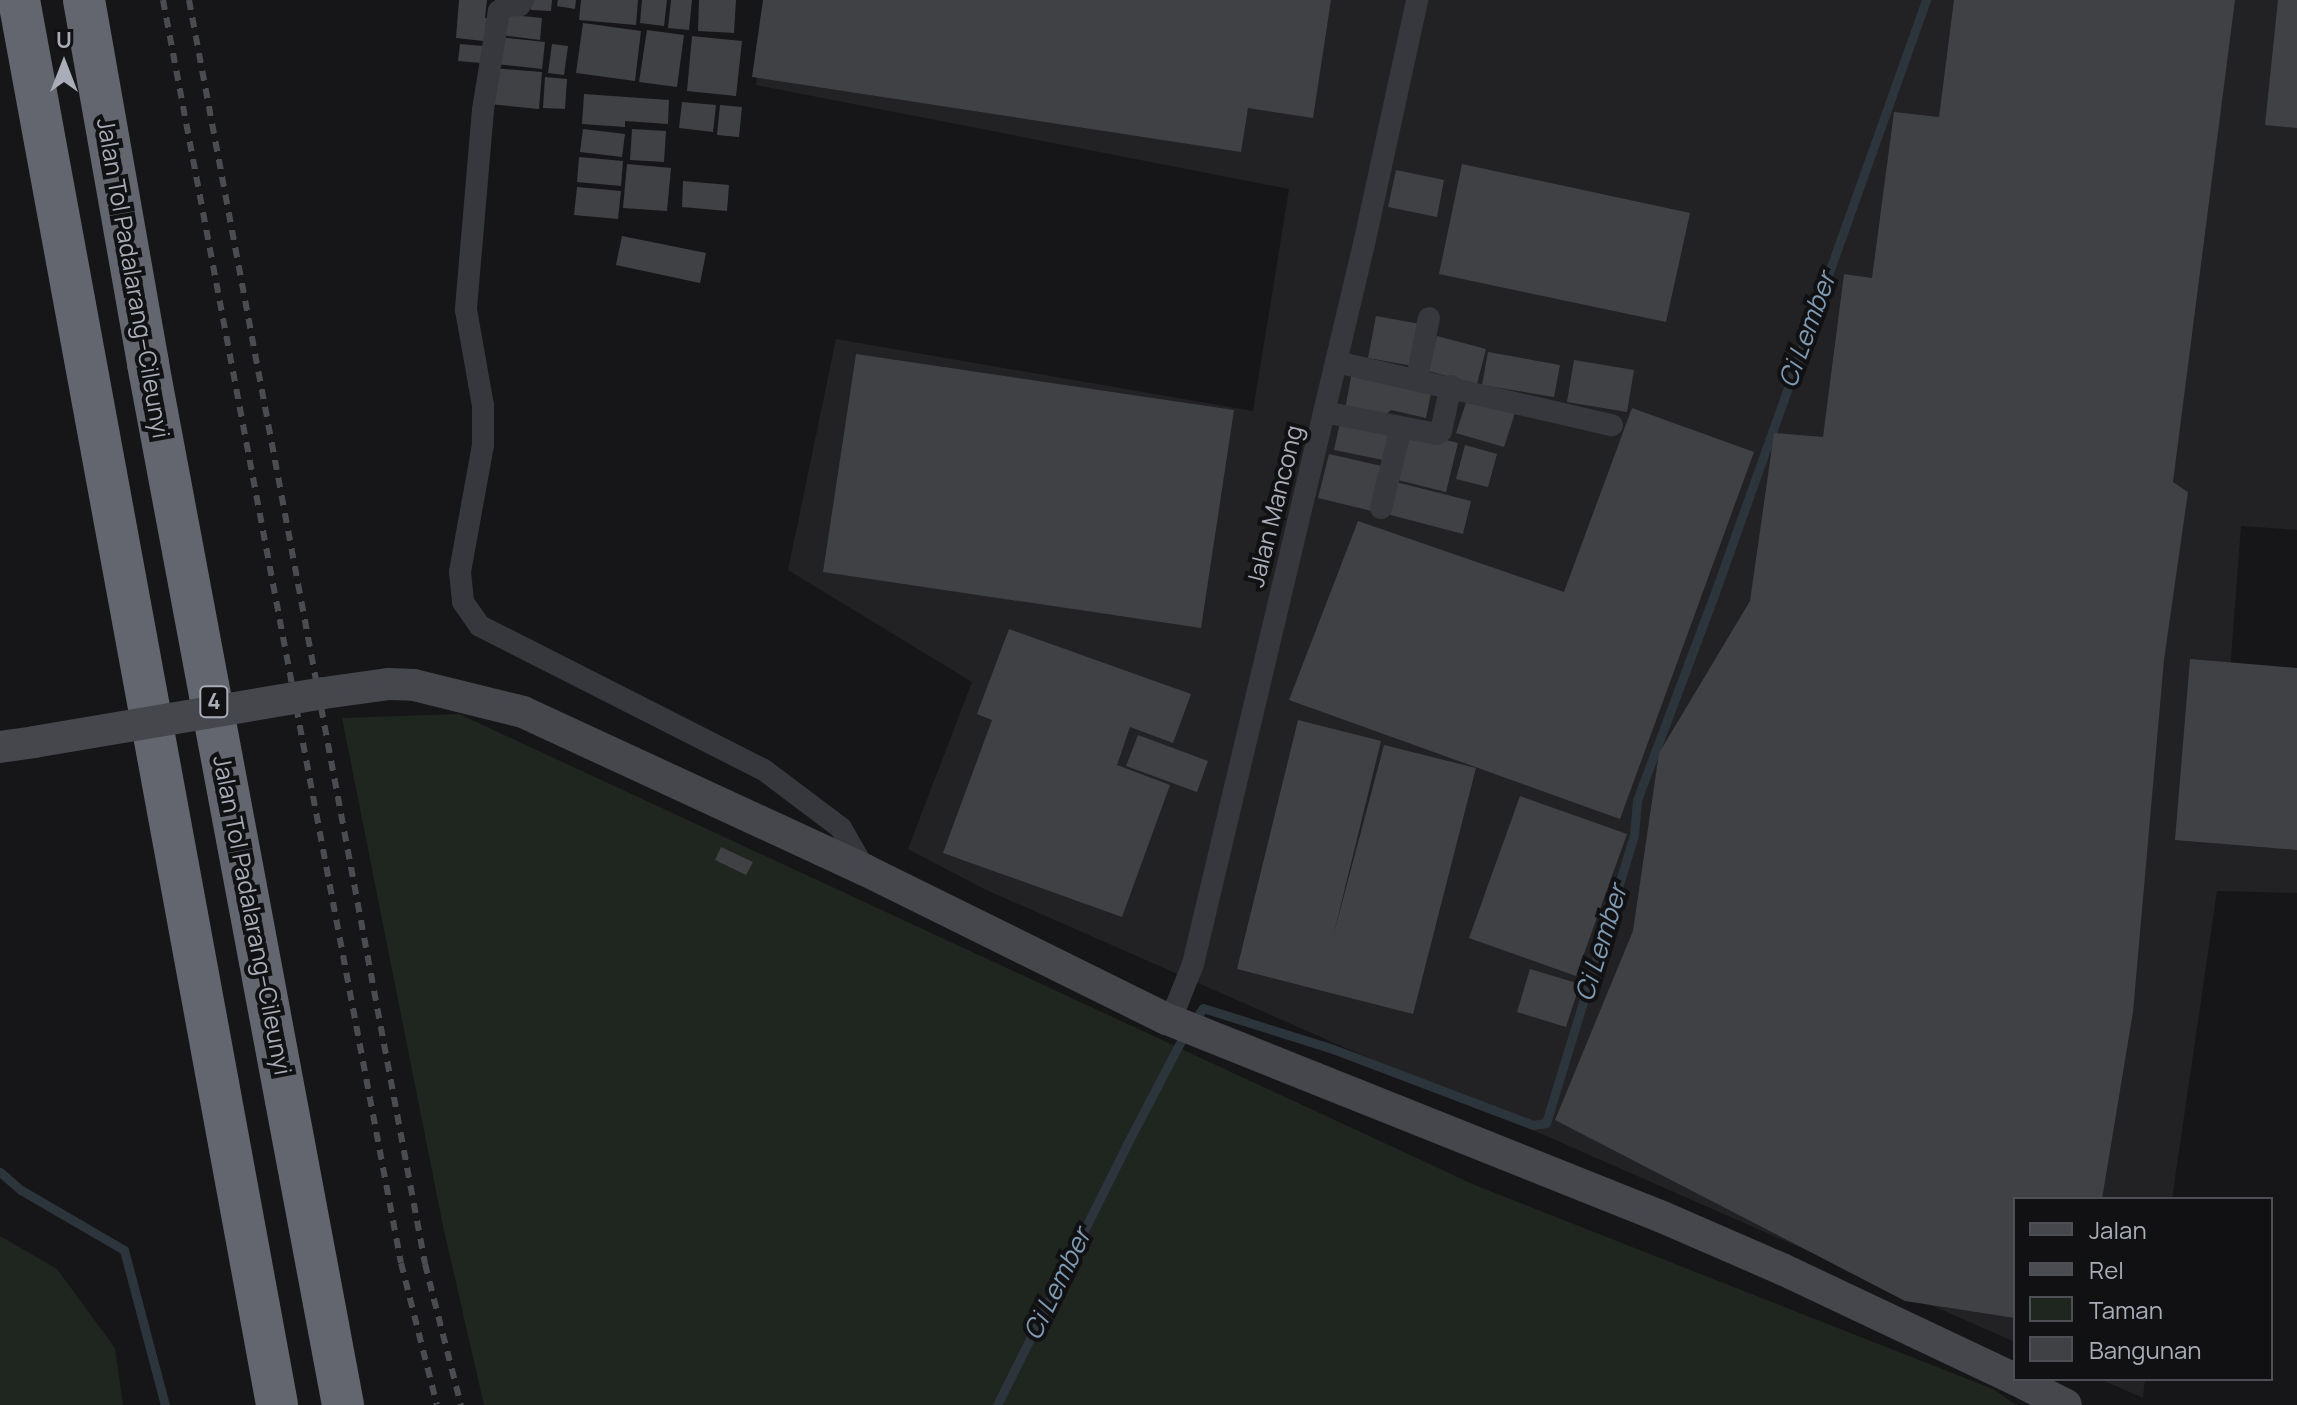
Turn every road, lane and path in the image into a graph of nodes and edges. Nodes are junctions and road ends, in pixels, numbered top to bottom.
1 (19, 0) edge
2 (84, 0) edge
3 (523, 0) edge
4 (1417, 0) edge
5 (1429, 318) dead end
6 (1336, 362) junction
7 (1417, 379) junction
8 (1451, 386) junction
9 (1324, 412) junction
10 (1612, 425) dead end
11 (1401, 428) junction
12 (1381, 508) dead end
13 (0, 747) edge
14 (865, 870) junction
15 (1181, 1020) junction
16 (2013, 1378) edge
17 (2019, 1381) edge
18 (277, 1405) edge
19 (343, 1405) edge
20 (2066, 1405) edge

1 - 18 highway
2 - 19 highway, Jalan Tol Padalarang–Cileunyi / 4
3 - 14 street
4 - 6 street, Jalan Mancong
5 - 7 street
6 - 7 street
6 - 9 street, Jalan Mancong
7 - 8 street
8 - 10 street
8 - 11 street
9 - 11 street
9 - 15 street, Jalan Mancong
11 - 12 street
13 - 14 street, bridge
14 - 15 street
15 - 16 street
17 - 20 street

